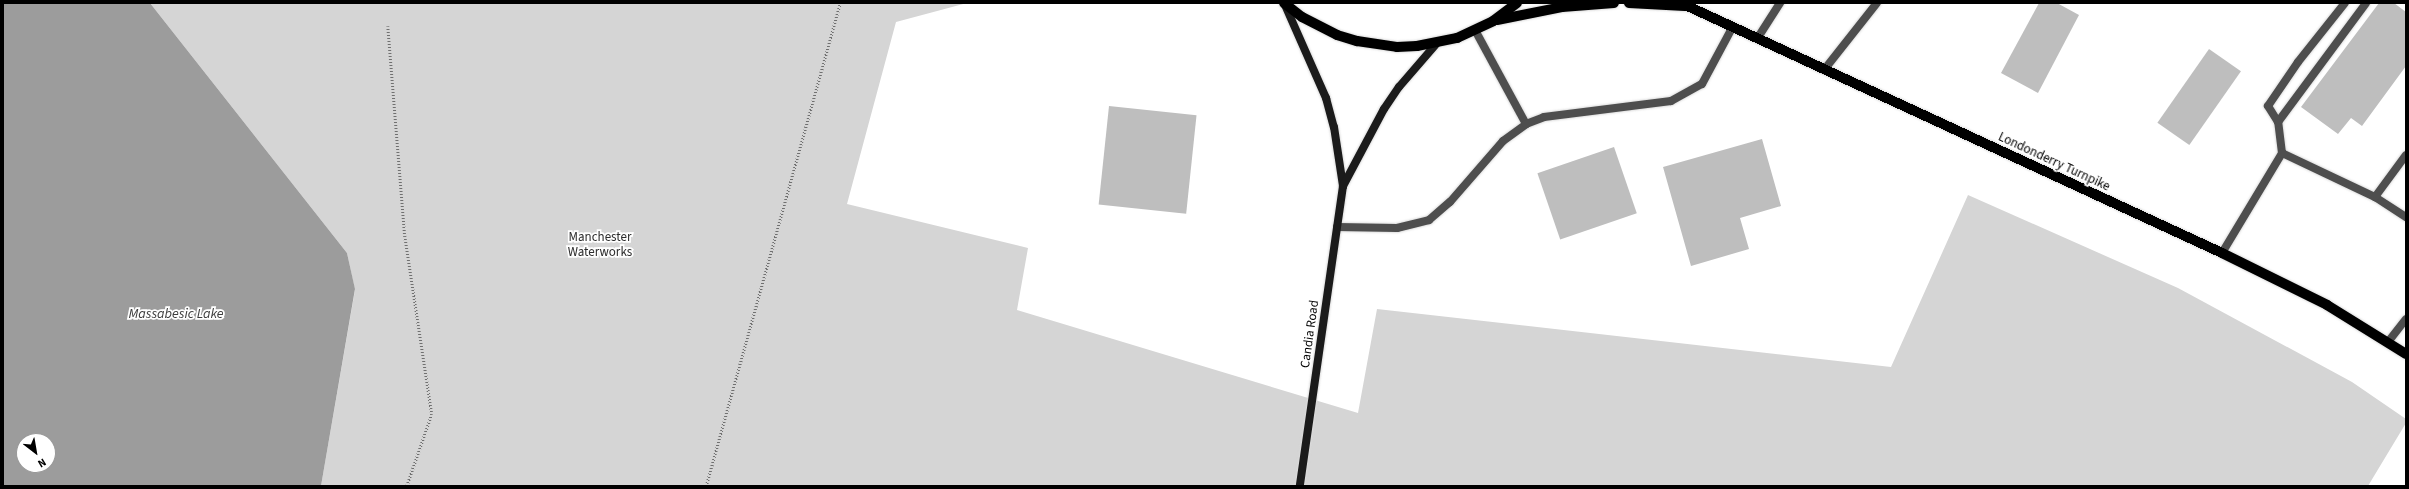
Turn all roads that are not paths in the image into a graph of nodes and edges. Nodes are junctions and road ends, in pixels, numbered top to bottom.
1 (1517, 3) edge
2 (1614, 3) edge
3 (1629, 3) edge
4 (1780, 3) edge
5 (1876, 3) edge
6 (2345, 3) edge
7 (2366, 3) edge
8 (1285, 4) edge
9 (1683, 5) edge
10 (1493, 21) junction
11 (1732, 28) junction
12 (1475, 30) junction
13 (1756, 39) junction
14 (1437, 43) junction
15 (1824, 70) junction
16 (2278, 122) junction
17 (1526, 124) junction
18 (2282, 153) junction
19 (2406, 155) edge
20 (1343, 186) junction
21 (2375, 197) junction
22 (2406, 217) edge
23 (1337, 227) junction
24 (2222, 253) junction
25 (2406, 319) edge
26 (2388, 342) junction
27 (2406, 354) edge
28 (1300, 486) edge

1 - 10 main road
2 - 10 main road
3 - 9 main road, Londonderry Turnpike
4 - 13 street
5 - 15 street
6 - 16 street
7 - 16 street
8 - 14 main road
8 - 20 main road, Candia Road
9 - 11 main road, Londonderry Turnpike
10 - 12 main road
11 - 13 main road, Londonderry Turnpike
11 - 17 street
12 - 14 main road
12 - 17 street
13 - 15 main road, Londonderry Turnpike
14 - 20 main road, Candia Road
15 - 24 main road, Londonderry Turnpike
16 - 18 street
17 - 23 street
18 - 21 street
18 - 24 street
19 - 21 street
20 - 23 main road, Candia Road
21 - 22 street
23 - 28 main road, Candia Road
24 - 26 main road, Londonderry Turnpike
25 - 26 street
26 - 27 main road, Londonderry Turnpike

